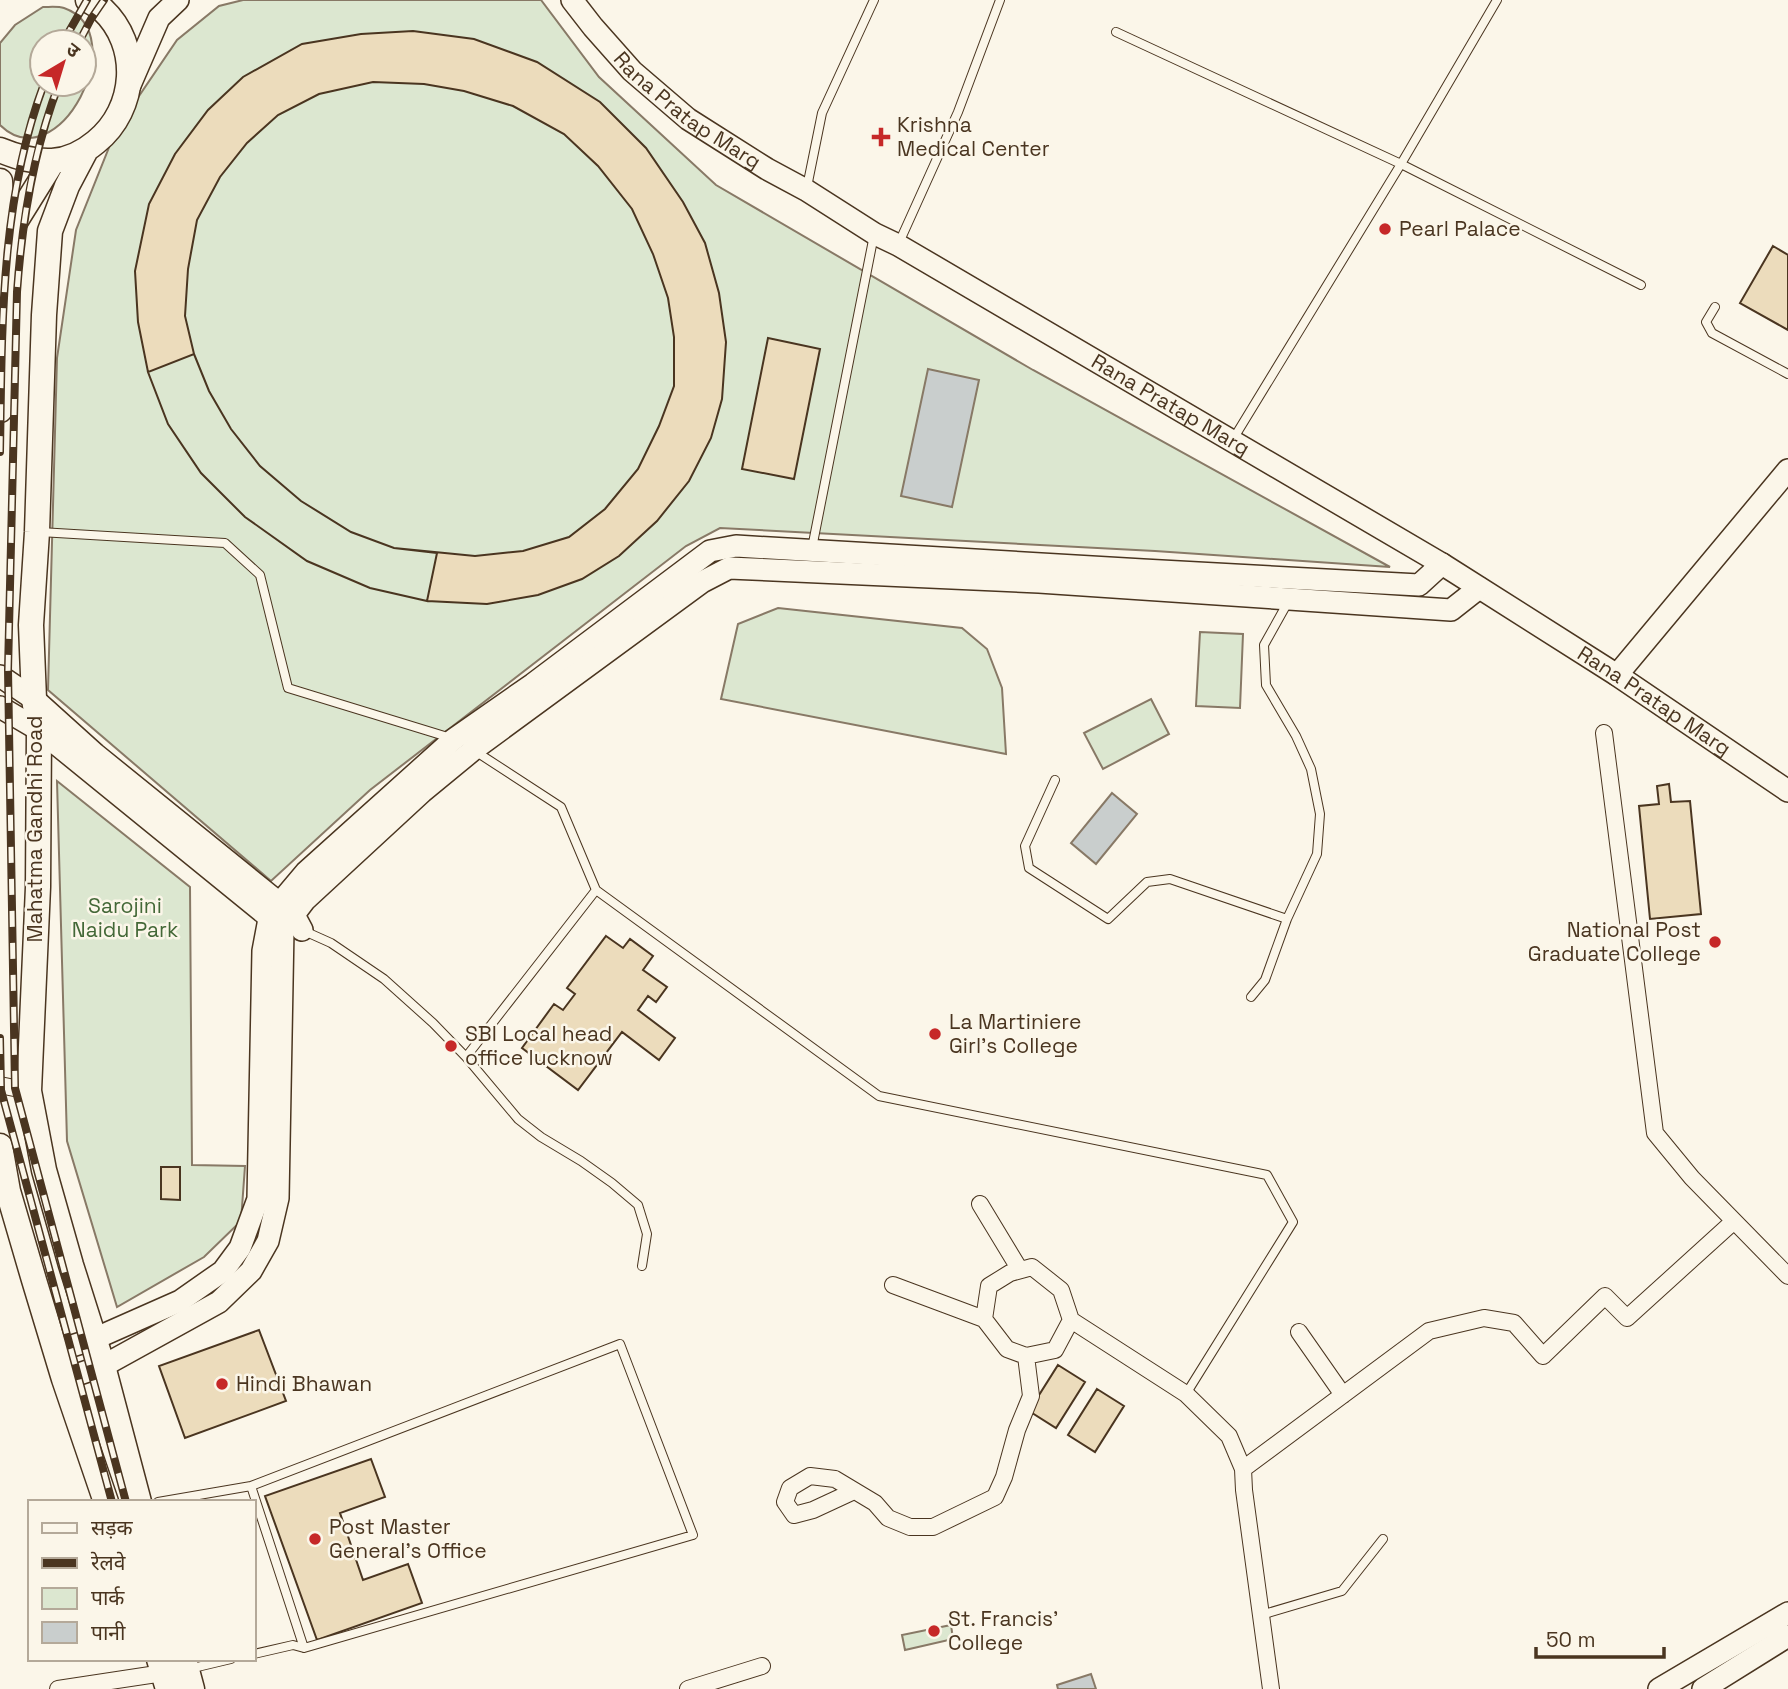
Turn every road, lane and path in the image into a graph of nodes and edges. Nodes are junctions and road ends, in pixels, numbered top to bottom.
1 (178, 0) edge
2 (572, 0) edge
3 (874, 0) edge
4 (1000, 0) edge
5 (1497, 0) edge
6 (101, 3) edge
7 (1116, 32) dead end
8 (129, 87) junction
9 (0, 150) edge
10 (86, 150) junction
11 (53, 161) junction
12 (1401, 163) junction
13 (0, 181) edge
14 (806, 190) junction
15 (874, 234) junction
16 (5, 235) edge
17 (898, 245) junction
18 (1641, 285) dead end
19 (2, 296) edge
20 (1715, 307) dead end
21 (1788, 374) edge
22 (0, 410) edge
23 (1232, 441) junction
24 (1788, 470) edge
25 (37, 532) junction
26 (812, 550) junction
27 (1442, 564) junction
28 (808, 572) junction
29 (1479, 588) junction
30 (1289, 599) junction
31 (1617, 675) junction
32 (0, 676) edge
33 (34, 699) junction
34 (0, 707) edge
35 (39, 730) junction
36 (1604, 733) dead end
37 (454, 739) junction
38 (473, 750) junction
39 (1055, 780) dead end
40 (1788, 791) edge
41 (596, 890) junction
42 (286, 919) junction
43 (1287, 919) junction
44 (1251, 997) dead end
45 (466, 1057) junction
46 (0, 1085) edge
47 (29, 1091) junction
48 (0, 1146) edge
49 (979, 1204) dead end
50 (1734, 1221) junction
51 (642, 1266) dead end
52 (1020, 1270) junction
53 (1788, 1276) edge
54 (893, 1285) dead end
55 (984, 1319) junction
56 (1071, 1320) junction
57 (1299, 1332) dead end
58 (94, 1339) junction
59 (55, 1350) junction
60 (1026, 1356) junction
61 (103, 1366) junction
62 (64, 1379) junction
63 (1186, 1394) junction
64 (1343, 1395) junction
65 (1243, 1469) junction
66 (251, 1486) junction
67 (854, 1491) dead end
68 (105, 1500) edge
69 (138, 1500) edge
70 (170, 1500) edge
71 (256, 1500) edge
72 (256, 1501) edge
73 (1383, 1539) dead end
74 (1788, 1613) edge
75 (1261, 1615) junction
76 (1788, 1636) edge
77 (304, 1648) junction
78 (256, 1654) edge
79 (222, 1661) edge
80 (762, 1666) dead end
81 (176, 1673) edge
82 (58, 1689) edge
83 (688, 1689) edge
84 (1270, 1689) edge
85 (1659, 1689) edge
86 (1703, 1689) edge

1 - 8 street
2 - 14 street, Rana Pratap Marg
3 - 14 lane
4 - 17 lane
5 - 12 lane
6 - 8 main road
7 - 12 lane
8 - 10 main road
9 - 11 main road
10 - 11 main road
10 - 25 main road, Mahatma Gandhi Road
11 - 16 main road
12 - 18 lane
12 - 23 lane
13 - 16 main road
14 - 15 street, Rana Pratap Marg
15 - 17 street, Rana Pratap Marg
15 - 26 lane
16 - 19 main road
17 - 23 street, Rana Pratap Marg
19 - 22 main road
20 - 21 lane
23 - 27 street, Rana Pratap Marg
24 - 31 street
25 - 33 main road, Mahatma Gandhi Road
25 - 37 lane
26 - 27 street
26 - 28 lane
26 - 37 street
27 - 29 street, Rana Pratap Marg
28 - 30 street
28 - 38 street
29 - 30 street
29 - 31 street, Rana Pratap Marg
30 - 43 lane
31 - 40 street, Rana Pratap Marg
32 - 33 street
33 - 35 main road, Mahatma Gandhi Road
33 - 42 street
34 - 35 street
35 - 42 street
35 - 47 main road, Mahatma Gandhi Road
36 - 50 street
37 - 38 lane
37 - 42 street
38 - 41 lane
38 - 42 street
39 - 43 lane
41 - 45 lane
41 - 63 lane
42 - 45 lane
42 - 58 street
42 - 61 street
43 - 44 lane
45 - 51 lane
46 - 47 street
47 - 58 main road, Mahatma Gandhi Road
48 - 59 main road
49 - 52 street
50 - 53 street
50 - 64 street
52 - 55 street
52 - 56 street
54 - 55 street
55 - 60 street
56 - 60 street
56 - 63 street
57 - 64 street
58 - 59 street
58 - 61 main road, Mahatma Gandhi Road
59 - 62 main road
60 - 67 street
61 - 62 street
61 - 69 main road, Mahatma Gandhi Road
62 - 68 main road
63 - 65 street
64 - 65 street
65 - 75 street
66 - 70 lane
66 - 71 lane
66 - 77 lane
72 - 77 lane
73 - 75 lane
74 - 85 street
75 - 84 street
76 - 86 street
77 - 78 lane
79 - 81 lane
80 - 83 street
81 - 82 street

